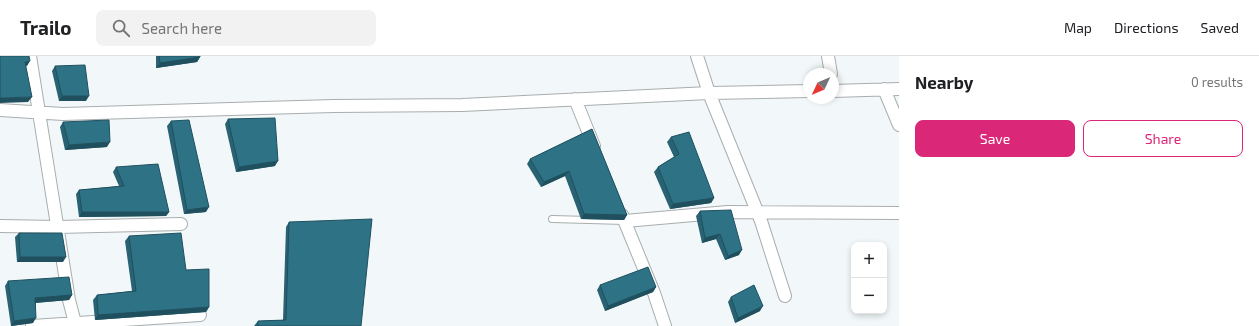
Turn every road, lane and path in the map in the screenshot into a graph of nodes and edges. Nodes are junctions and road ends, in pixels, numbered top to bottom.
1 (30, 56) edge
2 (696, 56) edge
3 (828, 56) edge
4 (830, 68) edge
5 (839, 88) edge
6 (884, 89) junction
7 (899, 89) edge
8 (803, 91) edge
9 (709, 93) junction
10 (575, 99) junction
11 (0, 110) edge
12 (38, 112) junction
13 (899, 125) edge
14 (598, 155) edge
15 (619, 206) edge
16 (757, 212) junction
17 (899, 213) edge
18 (552, 219) dead end
19 (625, 221) junction
20 (181, 224) dead end
21 (0, 226) edge
22 (58, 227) junction
23 (785, 296) dead end
24 (200, 315) edge
25 (75, 322) junction
26 (32, 326) edge
27 (665, 326) edge

1 - 12 street
2 - 9 street
3 - 4 street
5 - 6 street
6 - 7 street
6 - 13 street
8 - 9 street
9 - 10 street
9 - 16 street
10 - 12 street
10 - 14 street
11 - 12 street
12 - 22 street
15 - 19 street
16 - 17 street
16 - 19 street
16 - 23 street
18 - 19 lane
19 - 27 street
20 - 22 street
21 - 22 street
22 - 25 street
24 - 25 street
25 - 26 street

